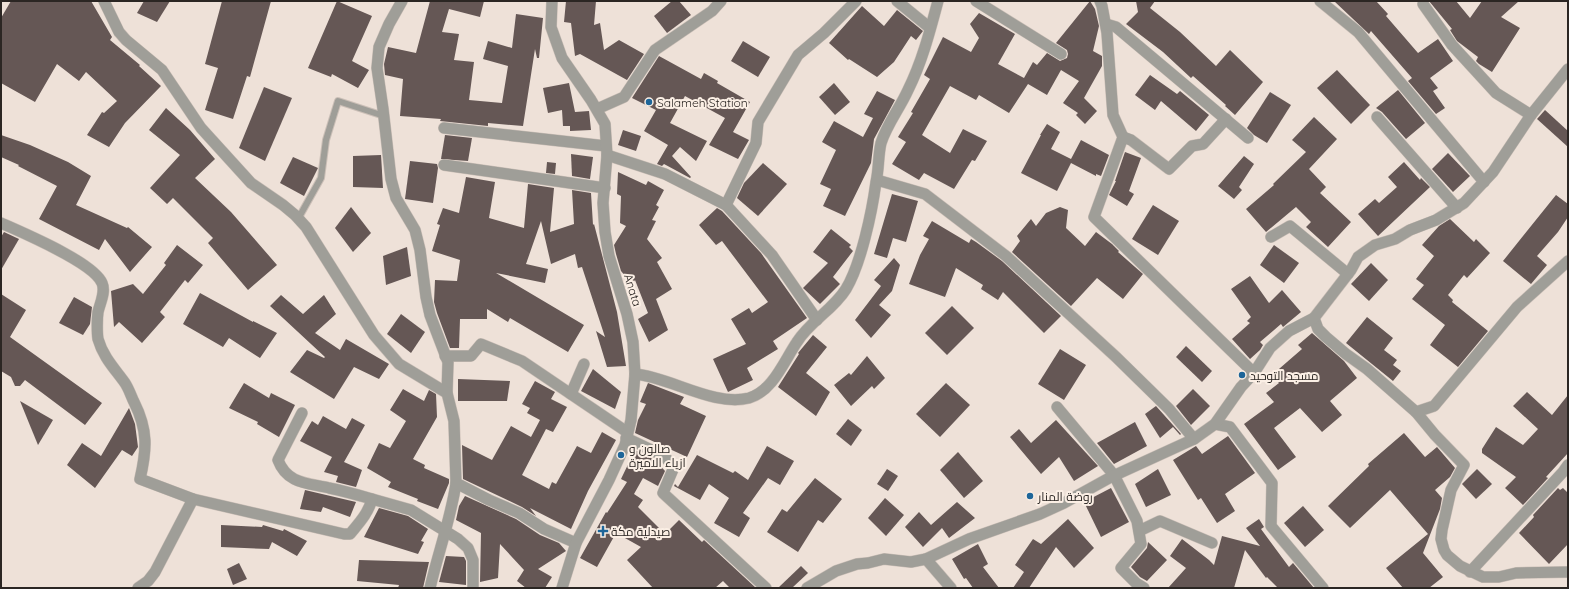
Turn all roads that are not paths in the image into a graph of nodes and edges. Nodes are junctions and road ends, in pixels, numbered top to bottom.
1 (104, 1) edge
2 (402, 1) edge
3 (552, 1) edge
4 (721, 1) edge
5 (856, 1) edge
6 (897, 1) edge
7 (938, 1) edge
8 (976, 1) edge
9 (1100, 1) edge
10 (1320, 1) edge
11 (1423, 4) dead end
12 (1106, 24) junction
13 (930, 28) junction
14 (1060, 54) dead end
15 (1568, 69) edge
16 (596, 109) junction
17 (1531, 115) junction
18 (384, 116) junction
19 (1378, 117) dead end
20 (1226, 119) junction
21 (444, 128) dead end
22 (1123, 137) junction
23 (1248, 138) dead end
24 (607, 150) junction
25 (444, 165) dead end
26 (877, 180) junction
27 (1484, 182) junction
28 (605, 188) junction
29 (726, 205) junction
30 (1457, 208) junction
31 (298, 218) junction
32 (1, 223) edge
33 (1271, 237) dead end
34 (1568, 262) edge
35 (1348, 274) junction
36 (1314, 318) junction
37 (817, 320) junction
38 (446, 356) junction
39 (584, 364) dead end
40 (1254, 373) junction
41 (635, 374) junction
42 (447, 393) junction
43 (571, 394) junction
44 (1057, 407) dead end
45 (1416, 412) junction
46 (302, 413) dead end
47 (1215, 424) junction
48 (627, 435) junction
49 (1194, 439) junction
50 (1568, 465) edge
51 (1114, 475) junction
52 (456, 483) junction
53 (193, 499) junction
54 (372, 499) junction
55 (445, 530) junction
56 (1139, 531) junction
57 (576, 543) junction
58 (1212, 543) dead end
59 (926, 559) junction
60 (1470, 572) junction
61 (1568, 572) edge
62 (138, 588) edge
63 (430, 588) edge
64 (473, 588) edge
65 (562, 588) edge
66 (766, 588) edge
67 (807, 588) edge
68 (951, 588) edge
69 (1144, 588) edge
70 (1323, 588) edge

1 - 31 street
2 - 18 street
3 - 16 street, Anata
4 - 16 street
5 - 29 street
6 - 13 street
7 - 13 street
8 - 14 street
9 - 12 street
10 - 27 street
11 - 17 street
12 - 20 street
12 - 22 street
13 - 26 street
15 - 17 street
16 - 24 street, Anata
17 - 27 street
18 - 31 lane
18 - 38 street
19 - 30 street
20 - 22 street
20 - 23 street
21 - 24 street
22 - 40 street
24 - 28 street, Anata
24 - 29 street
25 - 28 street
26 - 37 street
26 - 49 street
27 - 30 street
28 - 41 street, Anata
29 - 37 street
30 - 35 street
31 - 42 street
32 - 53 street
33 - 35 street
34 - 45 street
35 - 36 street
36 - 40 street
36 - 45 street
37 - 41 street
38 - 42 street
38 - 43 street
39 - 43 street
40 - 47 street
41 - 48 street, Anata
42 - 52 street
43 - 48 street
44 - 51 street
45 - 60 street
46 - 54 street
47 - 49 street
47 - 70 street
48 - 57 street, Anata
48 - 66 street
49 - 51 street
50 - 60 street
51 - 56 street
51 - 59 street
52 - 55 street
52 - 57 street
53 - 54 street
53 - 62 street
54 - 55 street
55 - 63 street
55 - 64 street
56 - 58 street
56 - 69 street
57 - 65 street, Anata
59 - 67 street
59 - 68 street
60 - 61 street

